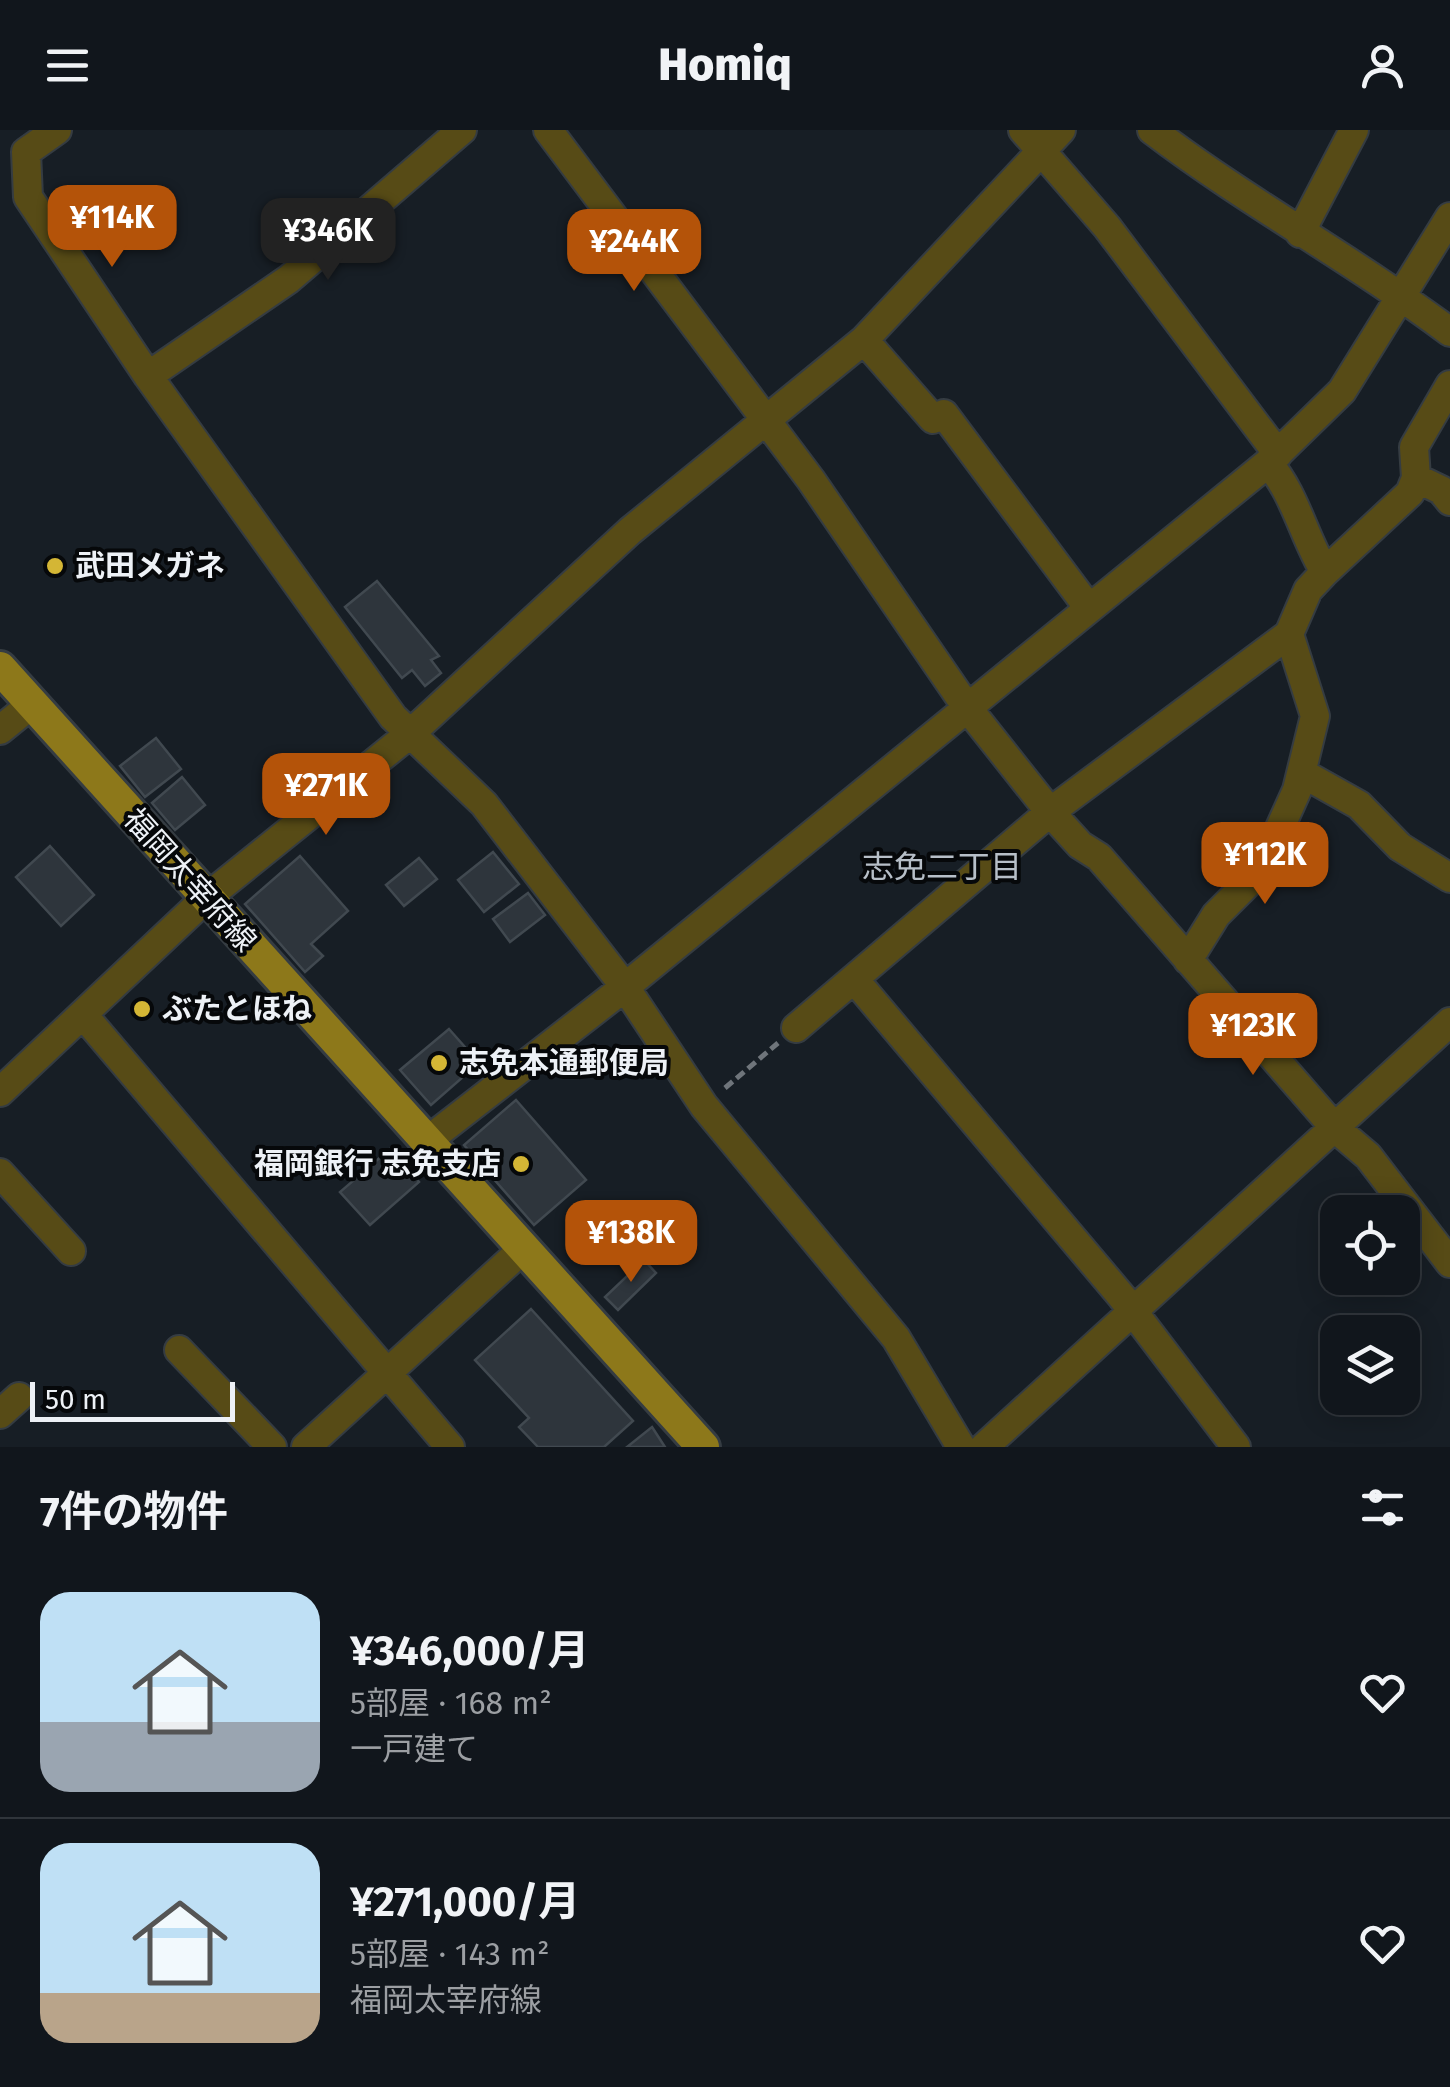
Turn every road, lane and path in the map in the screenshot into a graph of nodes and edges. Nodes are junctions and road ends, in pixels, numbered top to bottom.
1 (57, 130) edge
2 (462, 130) edge
3 (548, 130) edge
4 (1061, 130) edge
5 (1152, 130) edge
6 (1354, 130) edge
7 (1032, 141) edge
8 (14, 196) edge
9 (1450, 217) edge
10 (1300, 233) junction
11 (1403, 297) junction
12 (1450, 332) edge
13 (864, 340) junction
14 (148, 376) junction
15 (1450, 385) edge
16 (766, 423) junction
17 (1273, 458) junction
18 (1416, 478) junction
19 (1450, 501) edge
20 (1325, 572) junction
21 (1088, 607) junction
22 (1289, 634) junction
23 (0, 668) edge
24 (32, 704) junction
25 (966, 706) junction
26 (0, 730) edge
27 (411, 733) junction
28 (1302, 773) junction
29 (1050, 812) junction
30 (1450, 878) edge
31 (206, 899) junction
32 (1188, 960) junction
33 (854, 979) junction
34 (625, 987) junction
35 (84, 1017) junction
36 (1450, 1022) edge
37 (796, 1028) joint
38 (0, 1092) edge
39 (704, 1106) junction
40 (1335, 1128) junction
41 (427, 1141) junction
42 (0, 1174) edge
43 (523, 1249) junction
44 (71, 1251) dead end
45 (1450, 1262) edge
46 (1132, 1312) junction
47 (179, 1350) dead end
48 (390, 1372) junction
49 (325, 1441) edge
50 (992, 1444) edge
51 (272, 1447) edge
52 (450, 1447) edge
53 (703, 1447) edge
54 (961, 1447) edge
55 (1236, 1447) edge

1 - 8 street
2 - 14 street
3 - 16 street
4 - 7 street
5 - 10 street
6 - 10 street
7 - 13 street
7 - 17 street
8 - 14 street
9 - 11 street
10 - 11 street
11 - 12 street
11 - 17 street
13 - 16 street
13 - 21 street
14 - 27 street
15 - 18 street
16 - 25 street
16 - 27 street
17 - 20 street
17 - 21 street
18 - 19 street
18 - 20 street
20 - 22 street
21 - 25 street
22 - 28 street
22 - 29 street
23 - 24 main road, 福岡太宰府線
24 - 26 street
24 - 31 main road, 福岡太宰府線
25 - 29 street
25 - 34 street
27 - 31 street
27 - 34 street
28 - 30 street
28 - 32 street
29 - 32 street
29 - 33 street
31 - 35 street
31 - 41 main road, 福岡太宰府線
32 - 40 street
33 - 37 street
33 - 46 street
34 - 39 street
34 - 41 street
35 - 38 street
35 - 48 street
36 - 40 street
37 - 39 path
39 - 54 street
40 - 45 street
40 - 46 street
41 - 43 main road, 福岡太宰府線
42 - 44 street
43 - 48 street
43 - 53 main road, 福岡太宰府線
46 - 50 street
46 - 55 street
47 - 51 street
48 - 49 street
48 - 52 street

